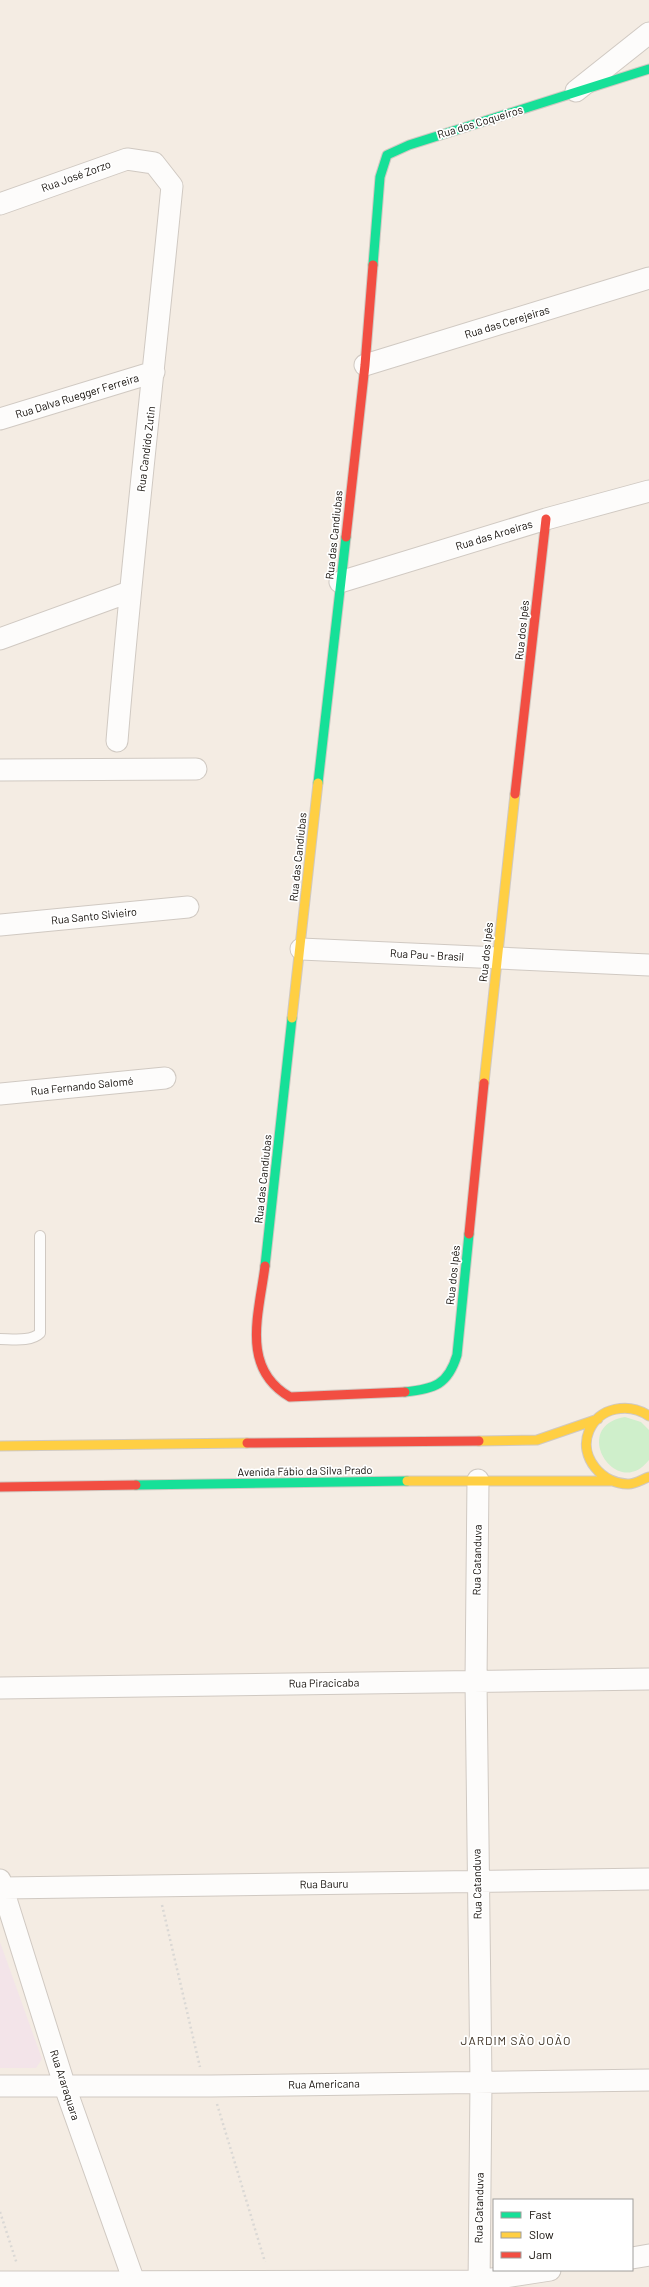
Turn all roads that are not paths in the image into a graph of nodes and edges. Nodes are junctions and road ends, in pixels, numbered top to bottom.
1 (649, 33) edge
2 (649, 69) edge
3 (573, 93) junction
4 (388, 155) joint
5 (154, 162) joint
6 (0, 204) edge
7 (649, 278) edge
8 (365, 365) junction
9 (154, 372) junction
10 (0, 419) edge
11 (649, 491) edge
12 (546, 519) junction
13 (340, 582) junction
14 (129, 592) junction
15 (0, 639) edge
16 (117, 741) dead end
17 (196, 769) dead end
18 (0, 770) edge
19 (188, 907) dead end
20 (0, 925) edge
21 (301, 949) junction
22 (497, 959) junction
23 (649, 965) edge
24 (165, 1078) dead end
25 (0, 1094) edge
26 (40, 1236) dead end
27 (0, 1339) edge
28 (441, 1384) joint
29 (649, 1416) edge
30 (598, 1419) junction
31 (0, 1446) edge
32 (647, 1479) edge
33 (478, 1480) junction
34 (610, 1481) junction
35 (0, 1487) edge
36 (649, 1679) edge
37 (476, 1681) junction
38 (0, 1688) edge
39 (649, 1880) edge
40 (477, 1882) junction
41 (1, 1886) edge
42 (649, 2080) edge
43 (481, 2082) junction
44 (0, 2086) edge
45 (65, 2087) junction
46 (649, 2255) edge
47 (633, 2258) edge
48 (545, 2271) edge
49 (0, 2282) edge
50 (135, 2284) edge
51 (479, 2284) edge

1 - 3 street, Rua dos Coqueiros
2 - 3 street, Rua dos Coqueiros
3 - 4 street, Rua dos Coqueiros
4 - 8 street, Rua das Candiubas
5 - 6 street, Rua José Zorzo
5 - 9 street, Rua Candido Zutin
7 - 8 street, Rua das Cerejeiras
8 - 13 street, Rua das Candiubas
9 - 10 street, Rua Dalva Ruegger Ferreira
9 - 14 street, Rua Candido Zutin
11 - 12 street, Rua das Aroeiras
12 - 13 street, Rua das Aroeiras
12 - 22 street, Rua dos Ipês
13 - 21 street, Rua das Candiubas
14 - 15 street
14 - 16 street, Rua Candido Zutin
17 - 18 street
19 - 20 street, Rua Santo Sivieiro
21 - 22 street, Rua Pau - Brasil
21 - 28 street, Rua das Candiubas
22 - 23 street, Rua Pau - Brasil
22 - 28 street, Rua dos Ipês
24 - 25 street, Rua Fernando Salomé
26 - 27 lane
29 - 30 street
30 - 31 street
30 - 34 street
32 - 34 street, Avenida Fábio da Silva Prado
33 - 34 street, Avenida Fábio da Silva Prado
33 - 35 street, Avenida Fábio da Silva Prado
33 - 37 street, Rua Catanduva
36 - 37 street, Rua Piracicaba
37 - 38 street, Rua Piracicaba
37 - 40 street, Rua Catanduva
39 - 40 street, Rua Bauru
40 - 41 street, Rua Bauru
40 - 43 street, Rua Catanduva
41 - 45 street, Rua Araraquara
42 - 43 street, Rua Americana
43 - 45 street, Rua Americana
43 - 51 street, Rua Catanduva
44 - 45 street, Rua Americana
45 - 50 street, Rua Araraquara
46 - 47 street
48 - 51 street
49 - 50 street
50 - 51 street

